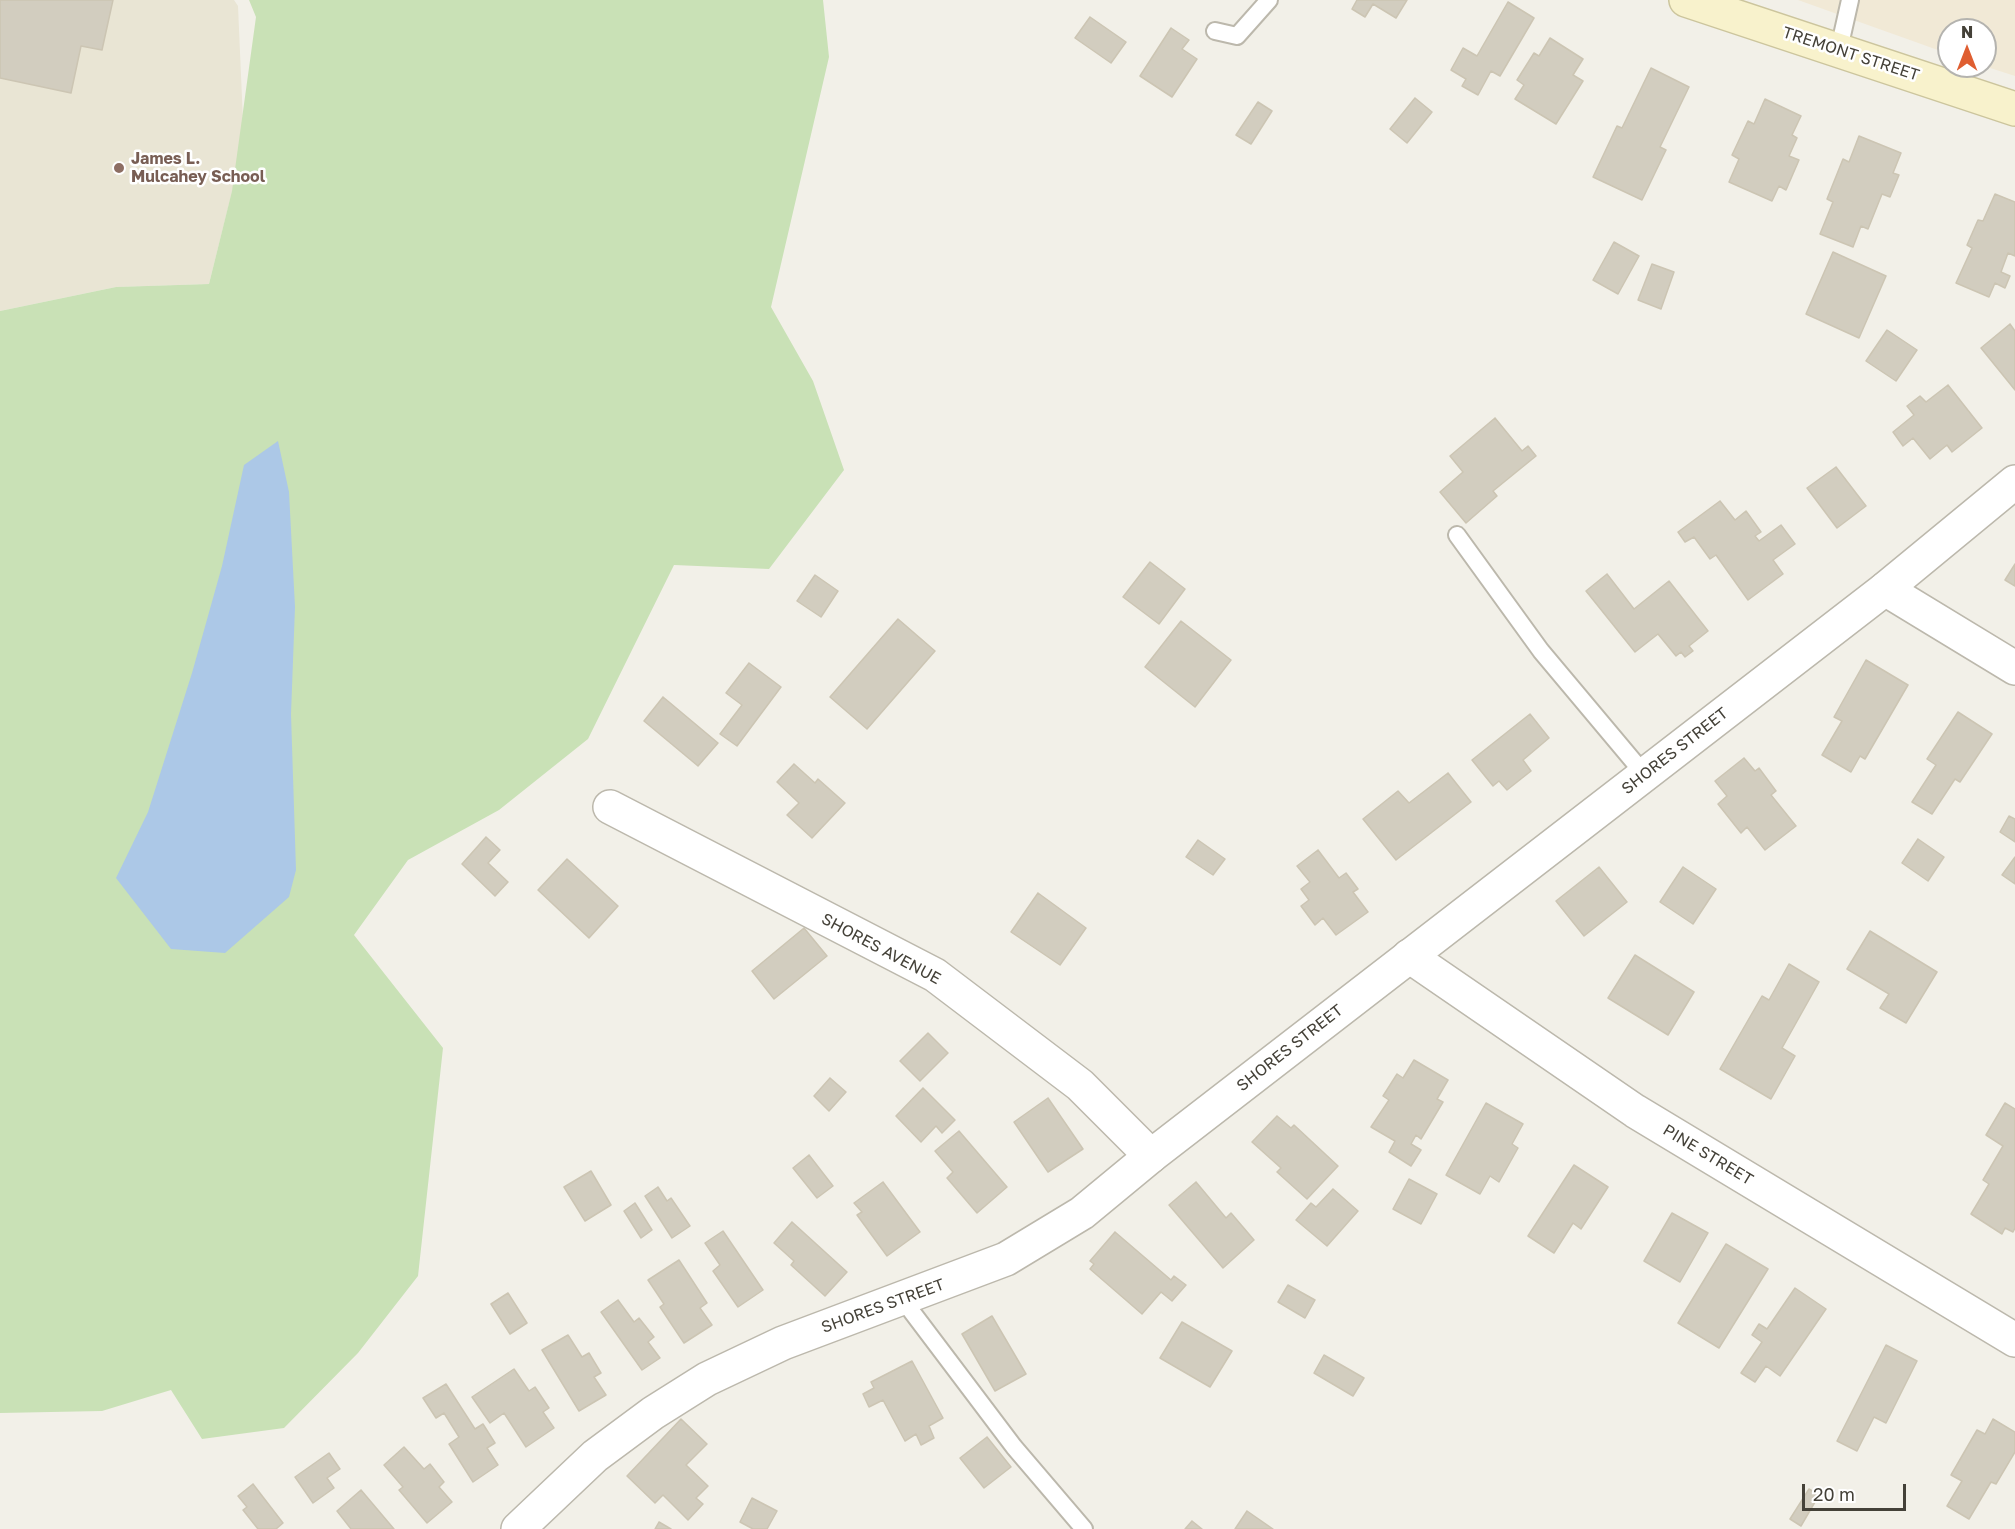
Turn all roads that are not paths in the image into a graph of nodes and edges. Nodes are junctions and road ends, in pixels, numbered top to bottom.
1 (1269, 0) edge
2 (1686, 0) edge
3 (1850, 0) edge
4 (1215, 31) dead end
5 (1839, 49) junction
6 (2015, 109) edge
7 (2015, 482) edge
8 (1458, 535) dead end
9 (1885, 589) junction
10 (2015, 668) edge
11 (1645, 775) junction
12 (610, 807) dead end
13 (1409, 956) junction
14 (1151, 1156) junction
15 (903, 1300) junction
16 (2015, 1340) edge
17 (518, 1529) edge
18 (1084, 1529) edge

1 - 4 lane
2 - 5 main road, TREMONT STREET
3 - 5 lane
5 - 6 main road, TREMONT STREET
7 - 9 street, SHORES STREET
8 - 11 lane
9 - 10 street
9 - 11 street, SHORES STREET
11 - 13 street, SHORES STREET
12 - 14 street, SHORES AVENUE
13 - 14 street, SHORES STREET
13 - 16 street, PINE STREET
14 - 15 street, SHORES STREET
15 - 17 street, SHORES STREET
15 - 18 lane

